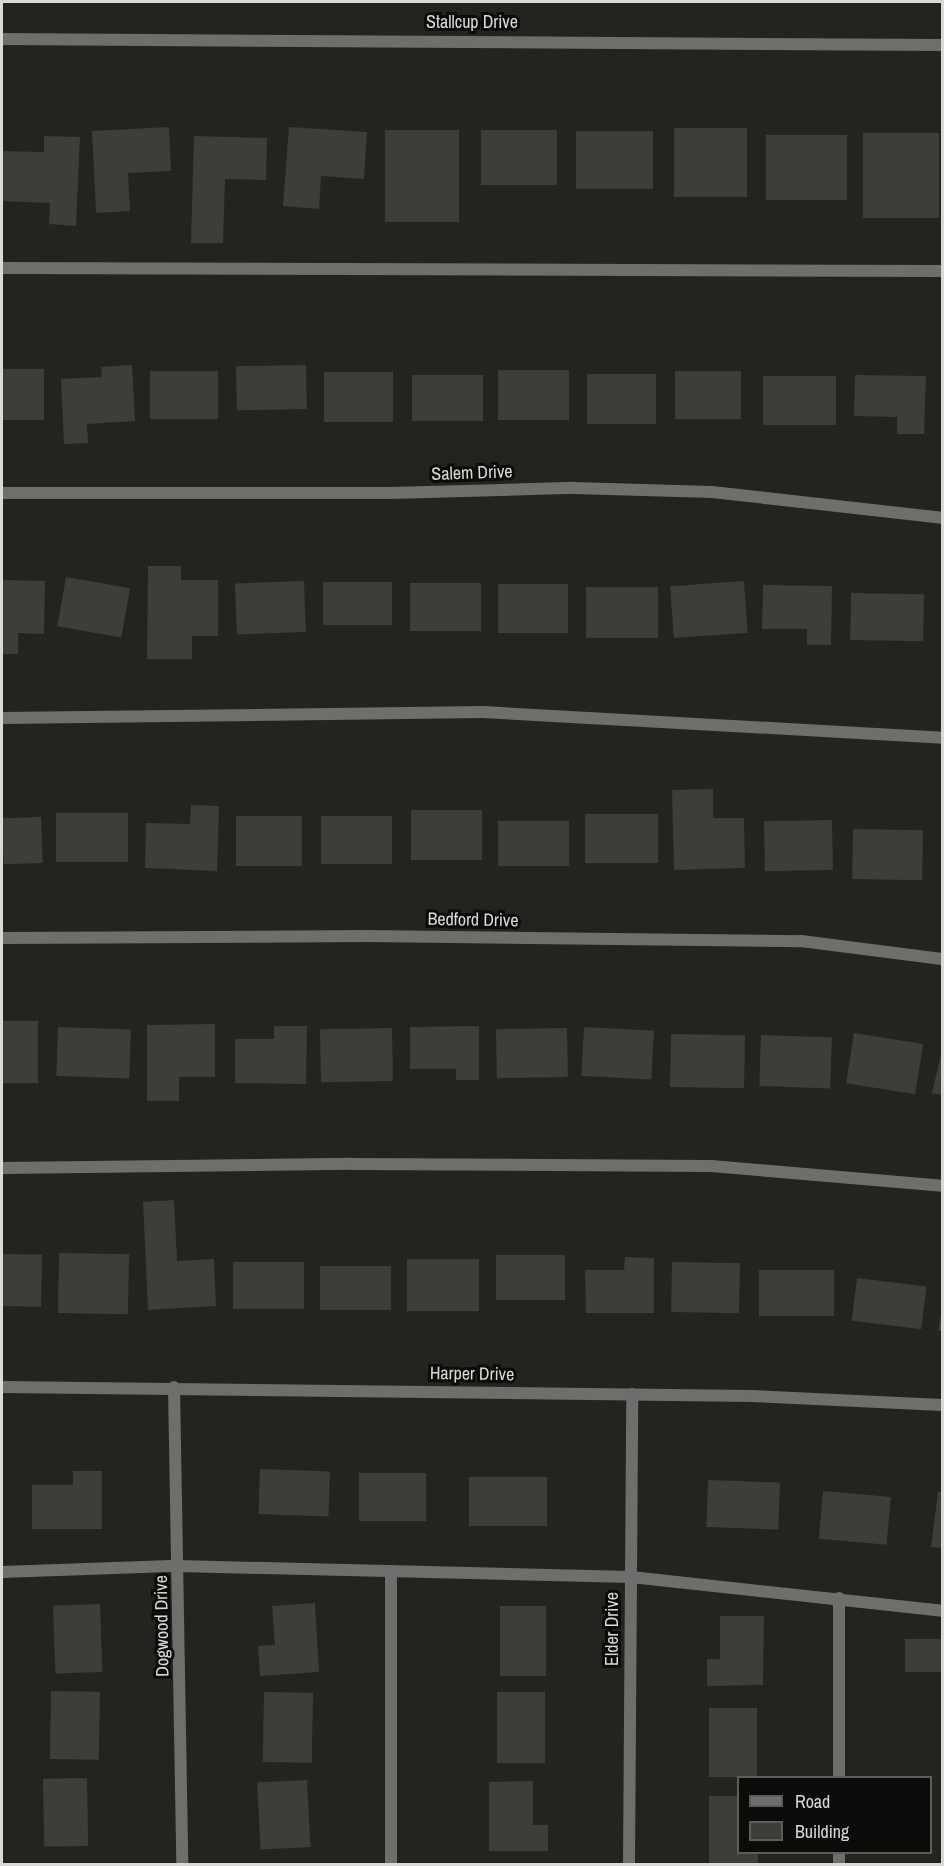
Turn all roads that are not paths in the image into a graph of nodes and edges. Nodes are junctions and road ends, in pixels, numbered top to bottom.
1 (2, 39) edge
2 (942, 45) edge
3 (2, 268) edge
4 (942, 271) edge
5 (2, 493) edge
6 (942, 518) edge
7 (2, 718) edge
8 (942, 738) edge
9 (2, 938) edge
10 (942, 959) edge
11 (2, 1168) edge
12 (942, 1186) edge
13 (2, 1387) edge
14 (174, 1387) junction
15 (632, 1394) junction
16 (942, 1405) edge
17 (178, 1566) junction
18 (391, 1571) junction
19 (2, 1572) edge
20 (631, 1577) junction
21 (839, 1598) junction
22 (942, 1611) edge
23 (839, 1776) edge
24 (182, 1864) edge
25 (391, 1864) edge
26 (629, 1864) edge

1 - 2 street, Stallcup Drive
3 - 4 street
5 - 6 street, Salem Drive
7 - 8 street
9 - 10 street, Bedford Drive
11 - 12 street
13 - 14 street, Harper Drive
14 - 15 street, Harper Drive
14 - 17 street, Dogwood Drive
15 - 16 street, Harper Drive
15 - 20 street, Elder Drive
17 - 18 street
17 - 19 street
17 - 24 street, Dogwood Drive
18 - 20 street
18 - 25 street
20 - 21 street
20 - 26 street, Elder Drive
21 - 22 street
21 - 23 street

